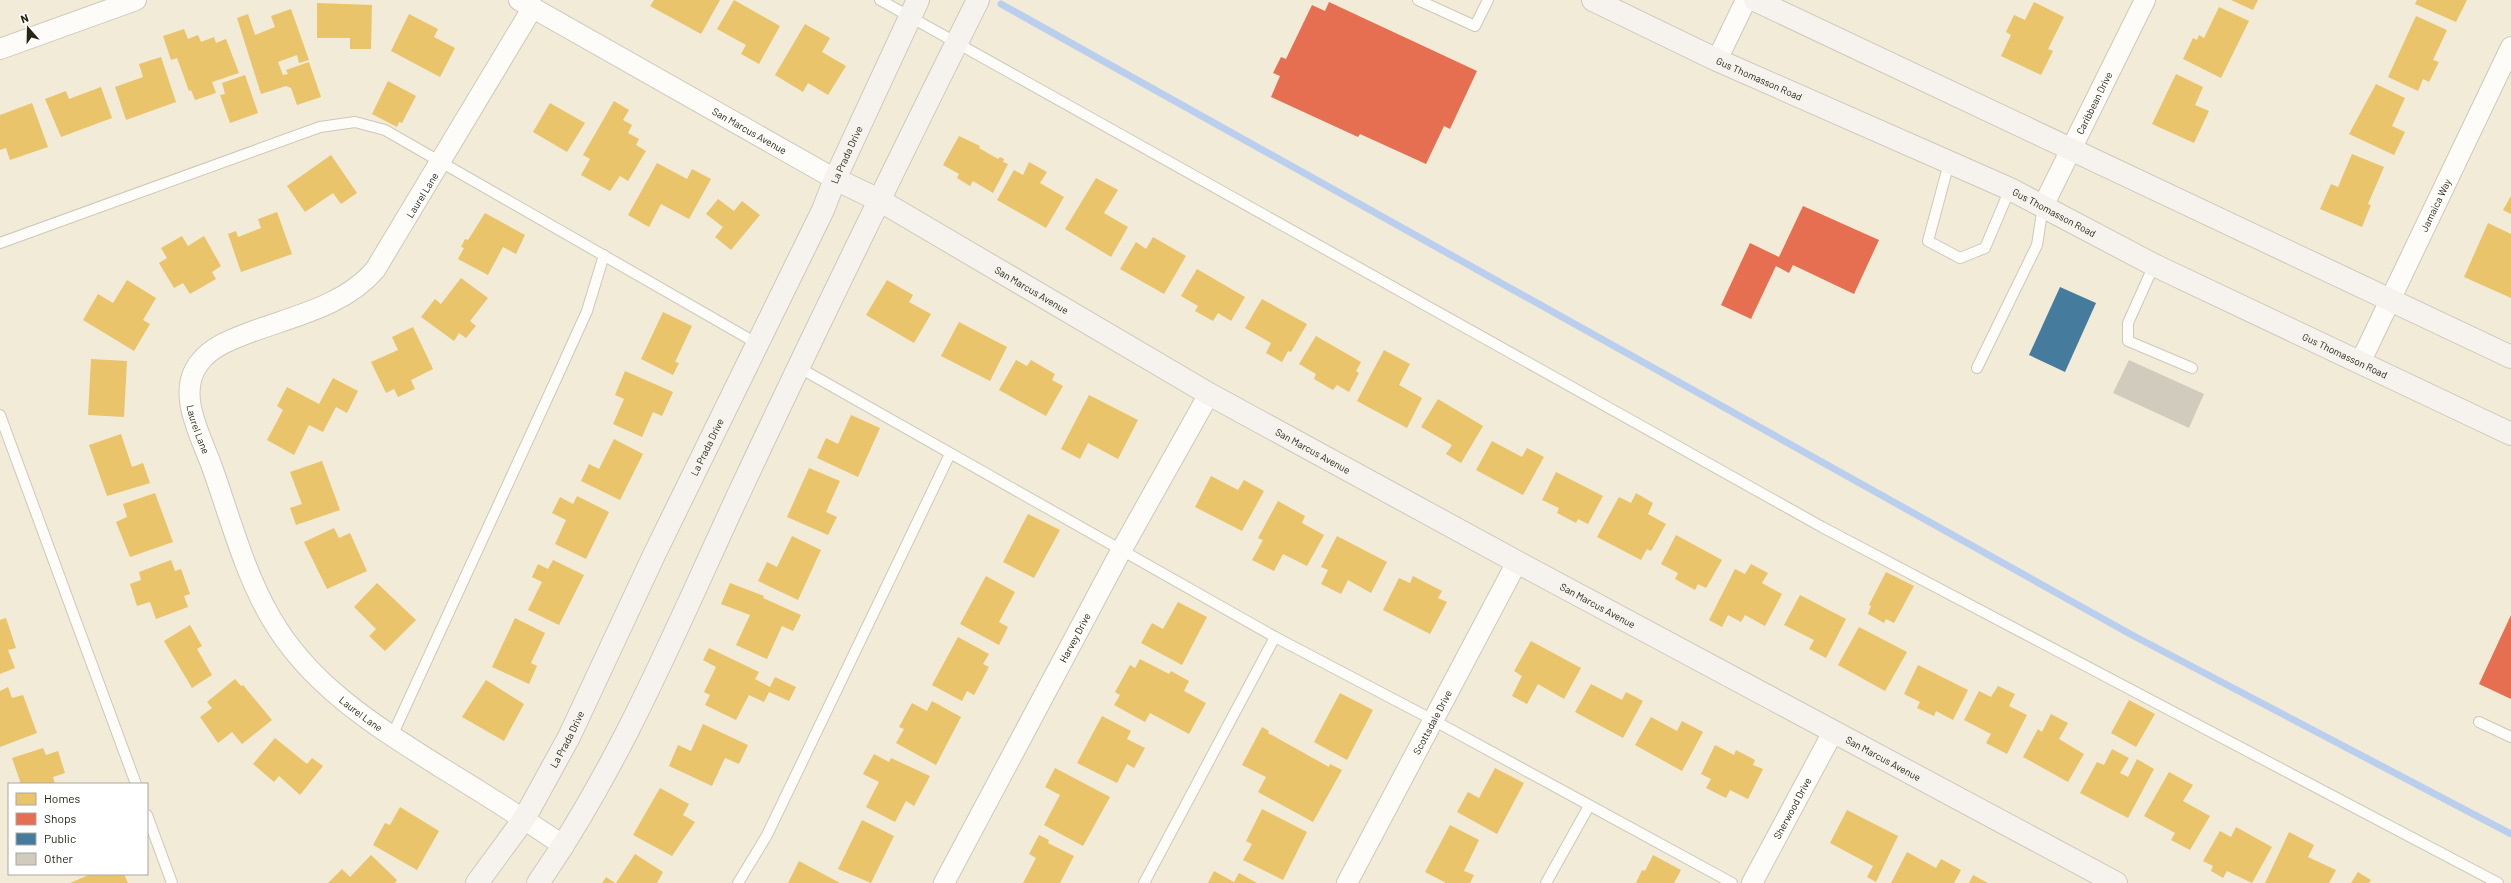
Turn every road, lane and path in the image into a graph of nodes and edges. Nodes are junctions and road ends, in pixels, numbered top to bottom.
1 (136, 0) edge
2 (880, 0) edge
3 (978, 0) edge
4 (1418, 0) edge
5 (1488, 0) edge
6 (1592, 0) edge
7 (1746, 0) edge
8 (1755, 0) edge
9 (2145, 0) edge
10 (526, 4) edge
11 (914, 9) edge
12 (956, 43) junction
13 (2511, 46) edge
14 (0, 49) edge
15 (1717, 60) junction
16 (2069, 149) junction
17 (441, 163) junction
18 (1949, 163) junction
19 (835, 180) junction
20 (2010, 189) junction
21 (879, 200) junction
22 (2043, 206) junction
23 (0, 243) edge
24 (604, 255) junction
25 (2154, 265) junction
26 (2390, 300) junction
27 (758, 344) junction
28 (2511, 357) edge
29 (2360, 363) junction
30 (798, 367) junction
31 (1977, 368) dead end
32 (2192, 368) dead end
33 (1209, 394) junction
34 (0, 414) edge
35 (2511, 434) edge
36 (950, 454) junction
37 (1122, 549) junction
38 (1517, 562) junction
39 (1275, 637) junction
40 (1433, 720) junction
41 (2479, 722) dead end
42 (1832, 732) junction
43 (392, 736) junction
44 (2511, 738) edge
45 (136, 783) edge
46 (1589, 806) junction
47 (148, 818) edge
48 (524, 819) junction
49 (564, 846) junction
50 (172, 883) edge
51 (477, 883) edge
52 (538, 883) edge
53 (738, 883) edge
54 (944, 883) edge
55 (1144, 883) edge
56 (1347, 883) edge
57 (1546, 883) edge
58 (1732, 883) edge
59 (1752, 883) edge
60 (2116, 883) edge
61 (2498, 883) edge

1 - 14 street
2 - 11 lane
3 - 12 main road
4 - 5 lane
6 - 15 main road, Gus Thomasson Road
7 - 15 street
8 - 16 main road
9 - 16 street, Caribbean Drive
10 - 17 street, Laurel Lane
10 - 19 street, San Marcus Avenue
11 - 12 lane
11 - 19 main road, La Prada Drive
12 - 21 main road
12 - 61 lane
13 - 26 street, Jamaica Way
15 - 18 main road, Gus Thomasson Road
16 - 22 street, Caribbean Drive
16 - 26 main road
17 - 23 lane
17 - 24 lane
17 - 43 street, Laurel Lane
18 - 20 main road, Gus Thomasson Road
18 - 20 lane
19 - 21 main road, San Marcus Avenue
19 - 27 main road, La Prada Drive
20 - 22 main road, Gus Thomasson Road
21 - 30 main road
21 - 33 main road, San Marcus Avenue
22 - 25 main road, Gus Thomasson Road
22 - 31 lane
24 - 27 lane
24 - 43 lane
25 - 29 main road, Gus Thomasson Road
25 - 32 lane
26 - 28 main road
26 - 29 street, Jamaica Way
27 - 48 main road, La Prada Drive
29 - 35 main road, Gus Thomasson Road
30 - 36 lane
30 - 49 main road
33 - 37 street, Harvey Drive
33 - 38 main road, San Marcus Avenue
34 - 45 lane
36 - 37 lane
36 - 53 lane
37 - 39 lane
37 - 54 street, Harvey Drive
38 - 40 street, Scottsdale Drive
38 - 42 main road, San Marcus Avenue
39 - 40 lane
39 - 55 lane
40 - 46 lane
40 - 56 street, Scottsdale Drive
41 - 44 lane
42 - 59 street, Sherwood Drive
42 - 60 main road, San Marcus Avenue
43 - 48 street, Laurel Lane
46 - 57 lane
46 - 58 lane
47 - 50 lane
48 - 49 street, Laurel Lane
48 - 51 main road, La Prada Drive
49 - 52 main road

